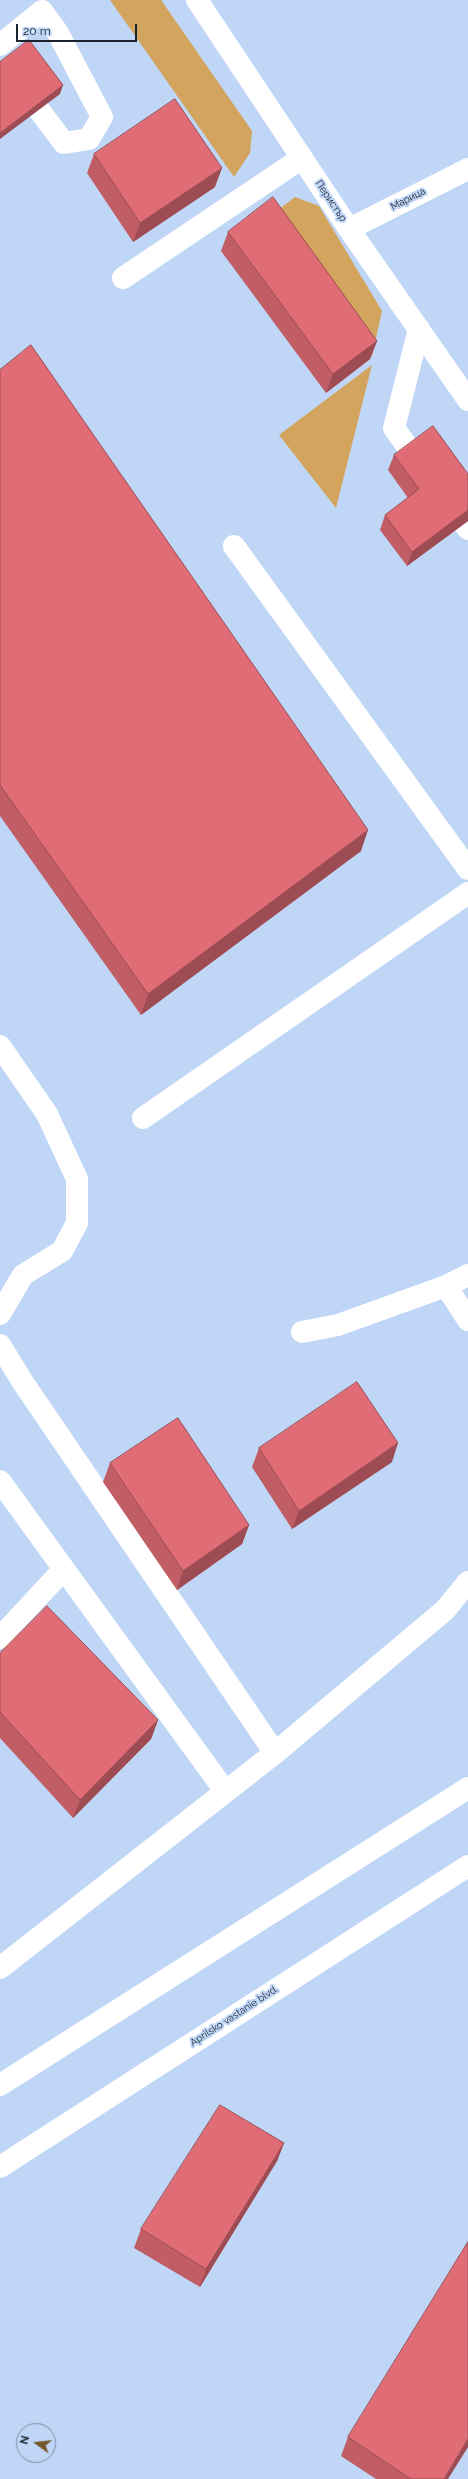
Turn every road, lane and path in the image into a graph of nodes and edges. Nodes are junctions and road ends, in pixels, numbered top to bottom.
1 (198, 0) edge
2 (49, 6) edge
3 (2, 56) edge
4 (38, 110) edge
5 (302, 158) junction
6 (468, 169) edge
7 (349, 229) junction
8 (123, 278) dead end
9 (419, 330) junction
10 (468, 400) edge
11 (412, 453) edge
12 (234, 546) dead end
13 (468, 869) edge
14 (468, 893) edge
15 (0, 1046) edge
16 (143, 1118) dead end
17 (468, 1275) edge
18 (446, 1286) junction
19 (0, 1314) edge
20 (468, 1320) edge
21 (302, 1332) dead end
22 (0, 1345) edge
23 (0, 1481) edge
24 (63, 1570) junction
25 (468, 1582) edge
26 (468, 1600) edge
27 (445, 1610) junction
28 (0, 1638) edge
29 (275, 1753) junction
30 (468, 1788) edge
31 (226, 1791) junction
32 (468, 1866) edge
33 (0, 1968) edge
34 (0, 2085) edge
35 (0, 2167) edge

1 - 5 street, Перистър
2 - 3 street
2 - 4 street
5 - 7 street, Перистър
5 - 8 street
6 - 7 street, Марица
7 - 9 street, Перистър
9 - 10 street, Перистър
9 - 11 street
12 - 13 street
14 - 16 street
15 - 19 street
17 - 18 street
18 - 20 street
18 - 21 street
22 - 29 street
23 - 24 street
24 - 28 street
24 - 31 street
25 - 27 street
26 - 27 street
27 - 29 street
29 - 31 street
30 - 34 street
31 - 33 street
32 - 35 street, Aprilsko vastanie blvd.

